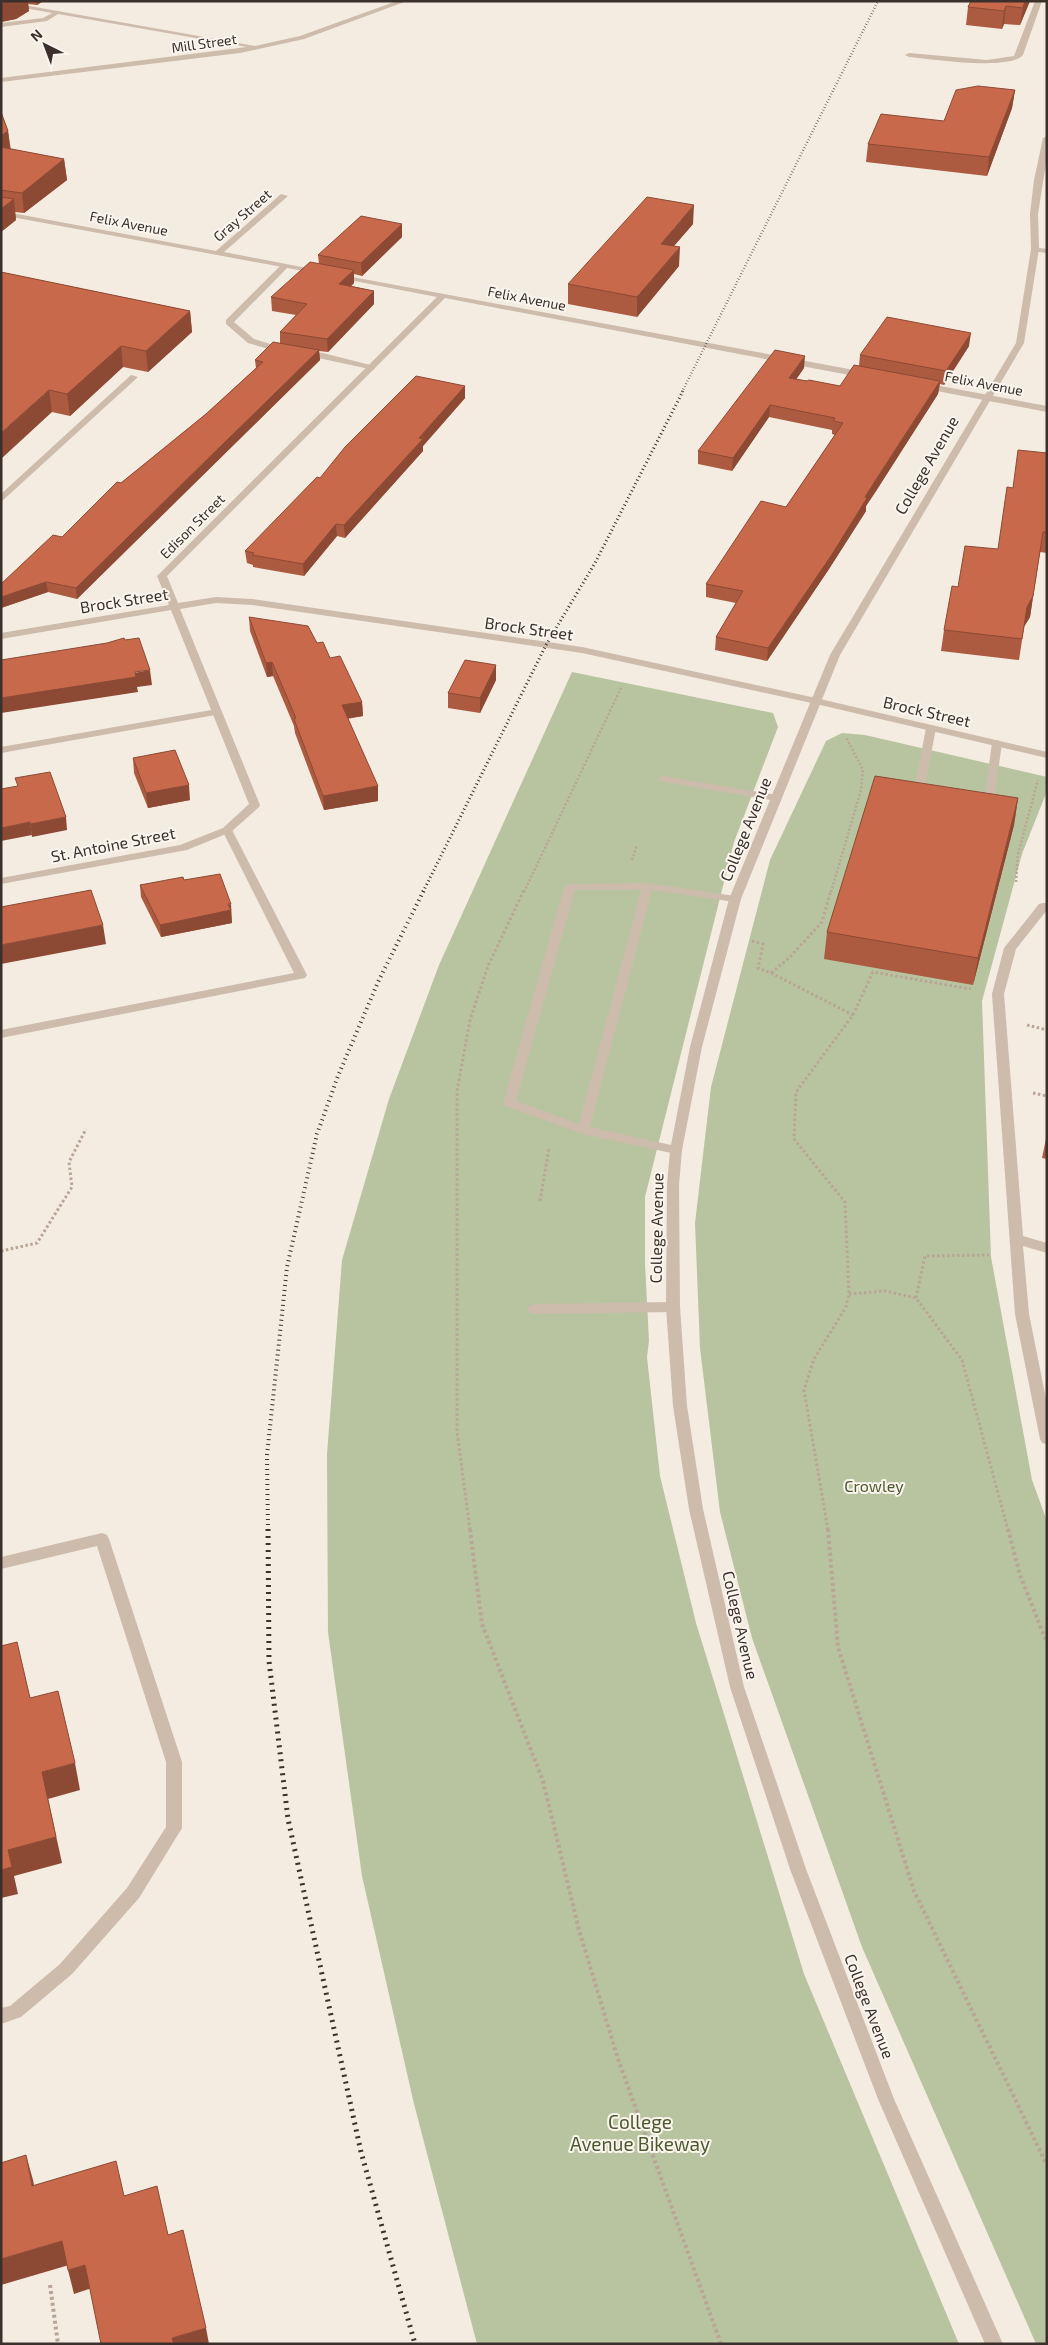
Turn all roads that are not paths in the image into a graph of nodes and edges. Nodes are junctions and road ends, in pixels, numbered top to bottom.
1 (404, 1) edge
2 (1039, 1) edge
3 (1, 2) edge
4 (1, 9) edge
5 (58, 12) junction
6 (50, 17) junction
7 (1, 25) edge
8 (259, 47) junction
9 (240, 51) junction
10 (909, 55) dead end
11 (1019, 55) junction
12 (934, 58) junction
13 (1009, 68) dead end
14 (990, 70) dead end
15 (1, 80) edge
16 (1047, 138) edge
17 (284, 196) dead end
18 (1, 213) edge
19 (1035, 249) junction
20 (1047, 251) edge
21 (218, 253) junction
22 (285, 266) junction
23 (322, 273) edge
24 (331, 275) edge
25 (443, 296) junction
26 (371, 368) junction
27 (134, 377) edge
28 (878, 377) edge
29 (917, 385) edge
30 (986, 398) junction
31 (1047, 410) edge
32 (1, 499) edge
33 (175, 607) junction
34 (1, 636) edge
35 (816, 701) junction
36 (217, 712) junction
37 (931, 728) junction
38 (997, 743) junction
39 (1, 750) edge
40 (1047, 755) edge
41 (662, 778) dead end
42 (920, 786) edge
43 (990, 794) edge
44 (777, 798) junction
45 (227, 830) junction
46 (1, 881) edge
47 (648, 886) junction
48 (735, 899) junction
49 (1047, 906) edge
50 (1, 1034) edge
51 (582, 1130) junction
52 (676, 1150) junction
53 (1016, 1239) junction
54 (1047, 1248) edge
55 (672, 1307) junction
56 (534, 1309) dead end
57 (1047, 1439) edge
58 (1, 1563) edge
59 (1, 2016) edge
60 (994, 2344) edge

1 - 8 street, Mill Street
2 - 11 street
3 - 5 street
4 - 6 street
5 - 6 street
5 - 8 street
6 - 7 street
6 - 9 street
8 - 9 street, Mill Street
9 - 15 street, Mill Street
10 - 12 street
11 - 12 street
11 - 13 street
12 - 14 street
16 - 19 street, College Avenue
17 - 21 street, Gray Street
18 - 21 street, Felix Avenue
19 - 20 street
19 - 30 street, College Avenue
21 - 22 street, Felix Avenue
22 - 23 street, Felix Avenue
22 - 26 street
24 - 25 street, Felix Avenue
25 - 26 street, Edison Street
25 - 28 street, Felix Avenue
26 - 33 street, Edison Street
27 - 32 street
29 - 30 street, Felix Avenue
30 - 31 street, Felix Avenue
30 - 35 street, College Avenue
33 - 34 street, Brock Street
33 - 35 street, Brock Street
33 - 36 street, Edison Street
35 - 37 street, Brock Street
35 - 44 street, College Avenue
36 - 39 street
36 - 45 street, Edison Street
37 - 38 street, Brock Street
37 - 42 street
38 - 40 street, Brock Street
38 - 43 street
41 - 44 street
44 - 48 street, College Avenue
45 - 46 street, St. Antoine Street
45 - 50 street
47 - 48 street
47 - 51 street
47 - 51 street
48 - 52 street, College Avenue
49 - 53 street
51 - 52 street
52 - 55 street, College Avenue
53 - 54 street
53 - 57 street
55 - 56 street
55 - 60 street, College Avenue
58 - 59 street

